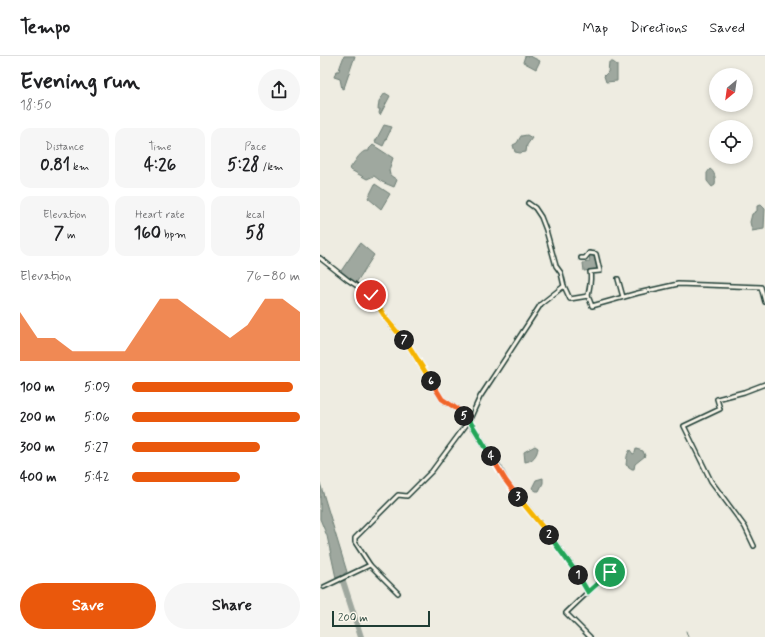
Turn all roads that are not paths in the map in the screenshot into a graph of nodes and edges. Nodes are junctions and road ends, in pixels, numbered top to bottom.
1 (528, 203) dead end
2 (320, 258) edge
3 (581, 258) dead end
4 (618, 279) dead end
5 (564, 286) junction
6 (588, 296) junction
7 (623, 297) junction
8 (765, 302) edge
9 (765, 384) edge
10 (469, 420) junction
11 (754, 546) dead end
12 (370, 565) junction
13 (610, 572) dead end
14 (324, 587) dead end
15 (588, 592) junction
16 (398, 593) dead end
17 (590, 637) edge

1 - 5 street
2 - 10 street
3 - 6 street
4 - 7 street
5 - 6 street
5 - 10 street
6 - 7 street
7 - 8 street
9 - 11 street
10 - 12 street
10 - 15 street
12 - 14 street
12 - 16 street
13 - 15 street
15 - 17 street

